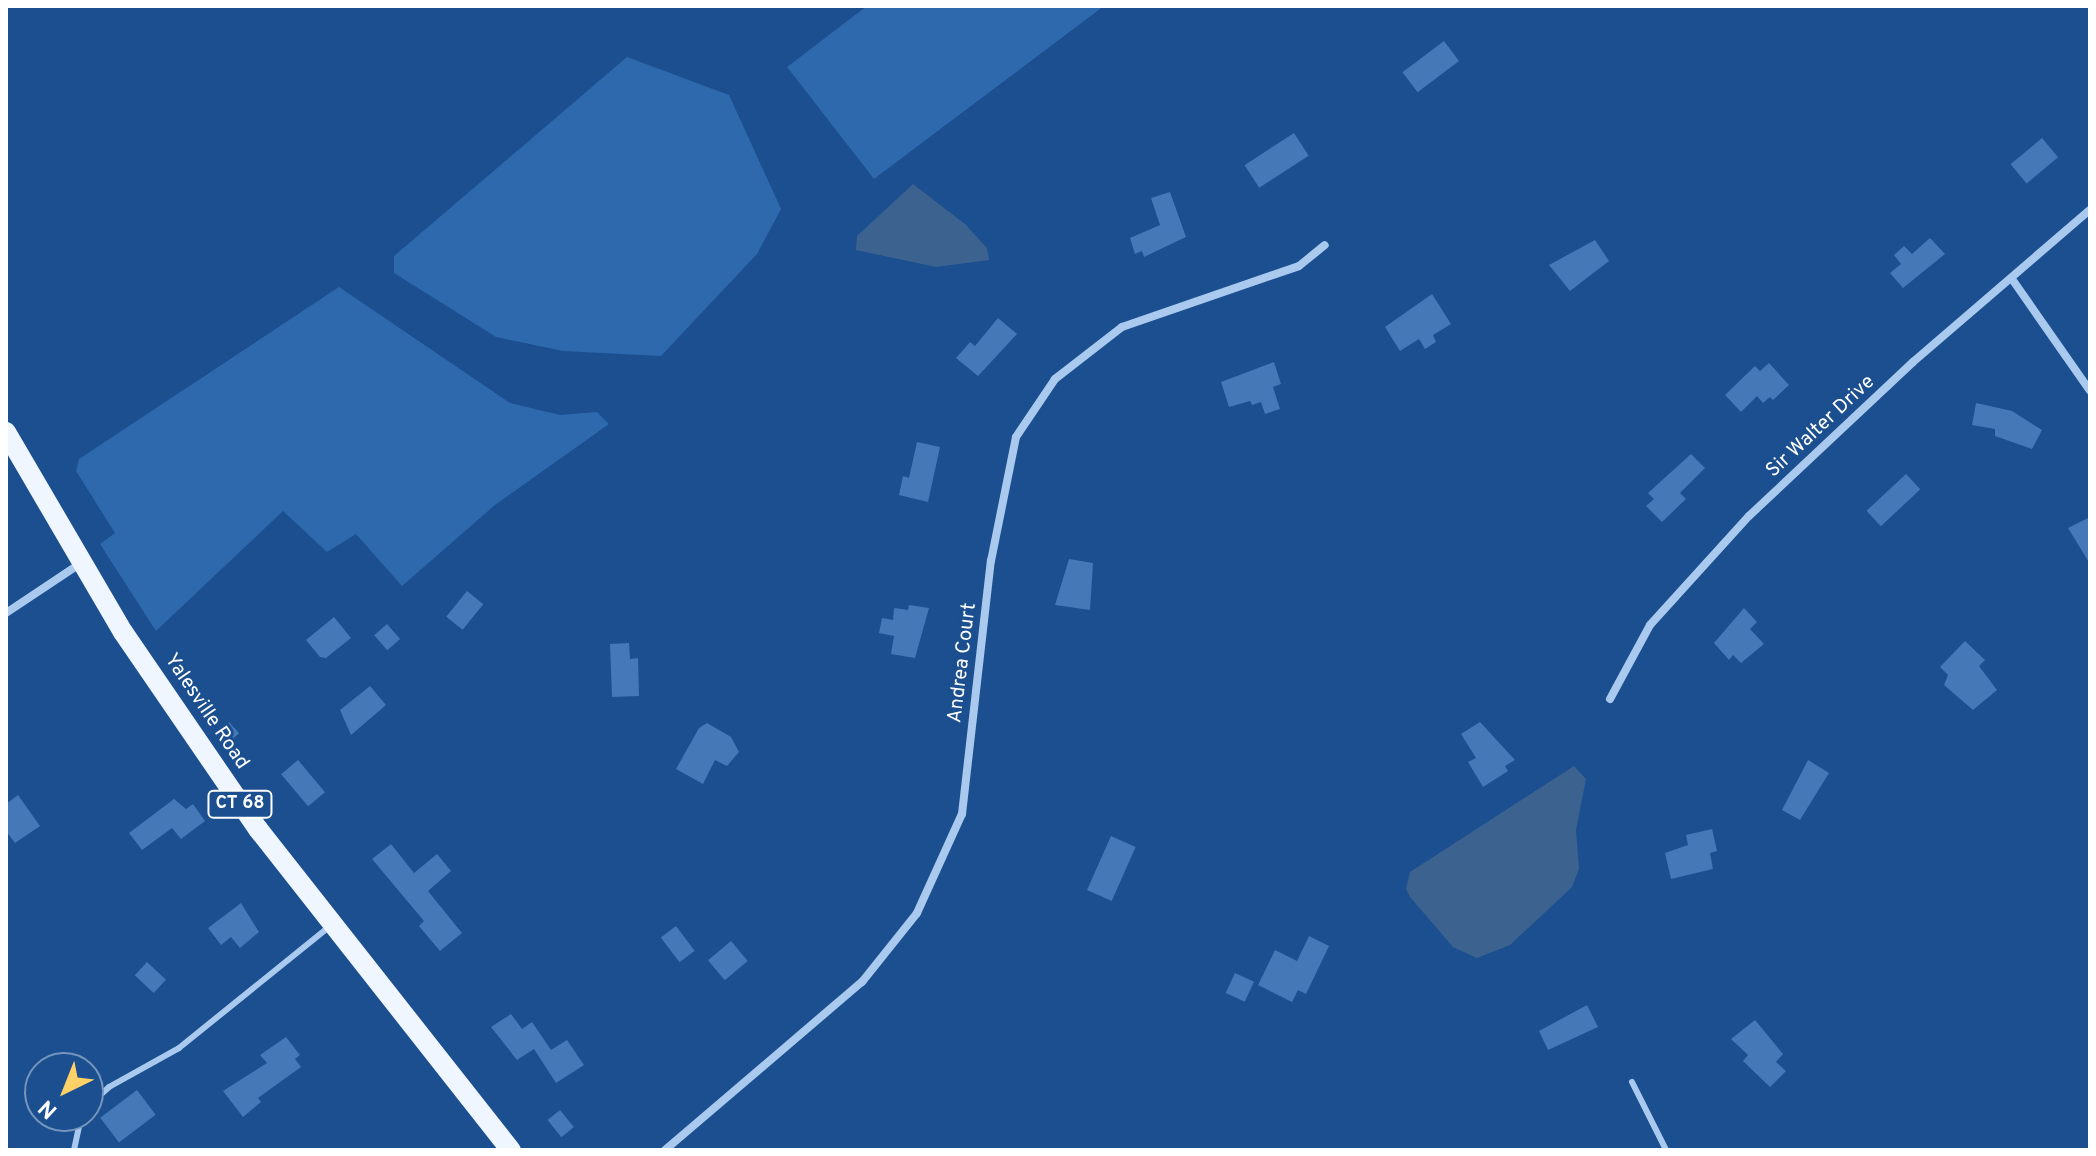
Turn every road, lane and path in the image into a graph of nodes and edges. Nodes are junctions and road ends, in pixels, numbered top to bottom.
1 (2090, 210) edge
2 (1325, 245) dead end
3 (2012, 279) junction
4 (2090, 391) edge
5 (6, 432) edge
6 (82, 563) junction
7 (6, 613) edge
8 (1610, 699) dead end
9 (330, 926) junction
10 (1632, 1082) dead end
11 (104, 1092) edge
12 (511, 1150) edge
13 (665, 1150) edge
14 (1666, 1150) edge

1 - 3 street, Sir Walter Drive
2 - 13 street, Andrea Court
3 - 4 street
3 - 8 street, Sir Walter Drive
5 - 6 main road, Yalesville Road / CT 68
6 - 7 street
6 - 9 main road, Yalesville Road / CT 68
9 - 11 lane
9 - 12 main road, Yalesville Road / CT 68
10 - 14 lane

